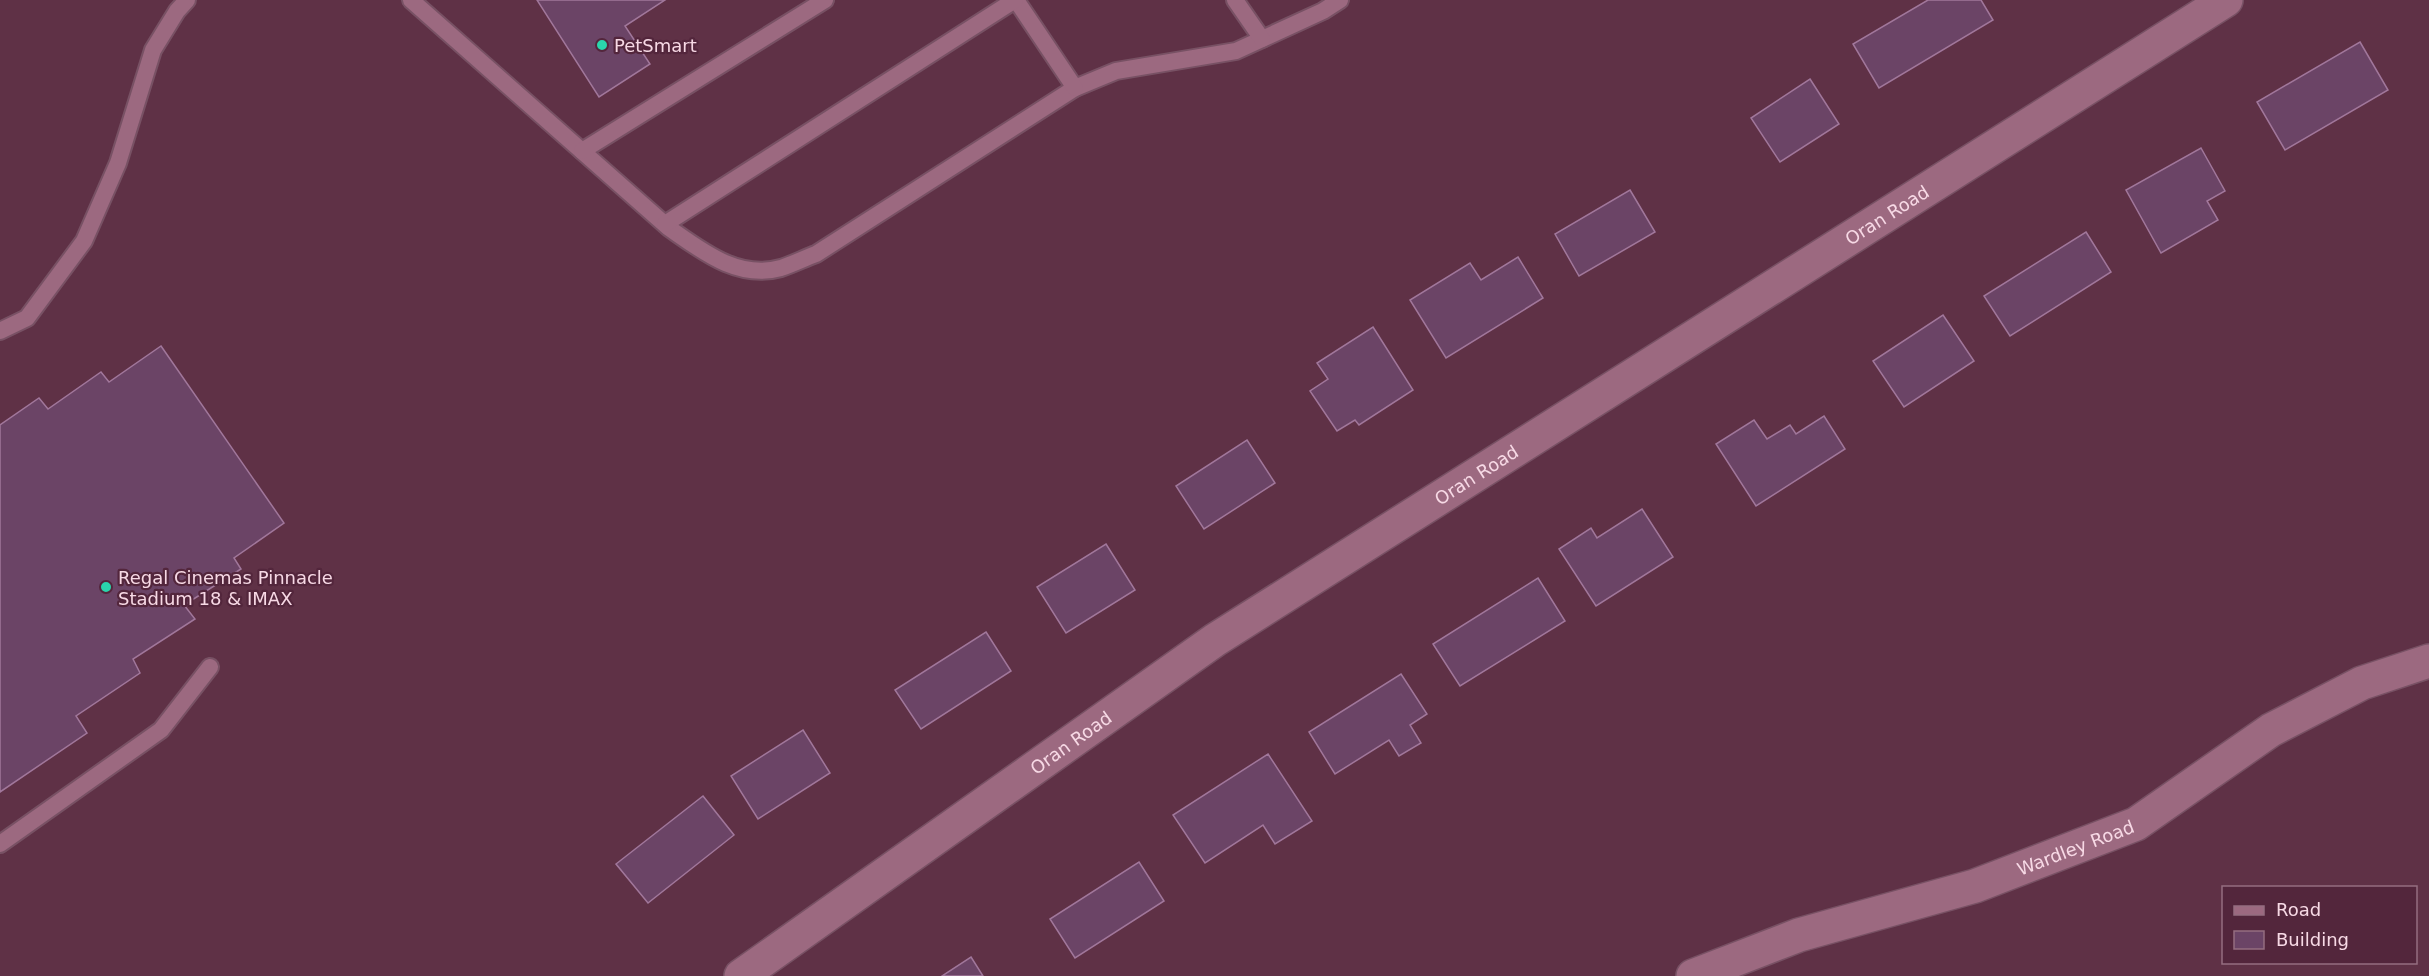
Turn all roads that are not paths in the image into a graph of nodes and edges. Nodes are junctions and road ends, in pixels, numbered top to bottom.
1 (187, 0) edge
2 (411, 0) edge
3 (825, 0) edge
4 (1016, 0) edge
5 (1235, 0) edge
6 (1340, 0) edge
7 (2226, 0) edge
8 (1262, 39) junction
9 (1075, 88) junction
10 (582, 151) junction
11 (665, 224) junction
12 (0, 331) edge
13 (2429, 661) edge
14 (210, 667) dead end
15 (0, 844) edge
16 (741, 976) edge
17 (1693, 976) edge

1 - 12 lane
2 - 10 lane
3 - 10 lane
4 - 9 lane
4 - 11 lane
5 - 8 lane
6 - 8 lane
7 - 16 street, Oran Road
8 - 9 lane
9 - 11 lane
10 - 11 lane
13 - 17 street, Wardley Road
14 - 15 lane

